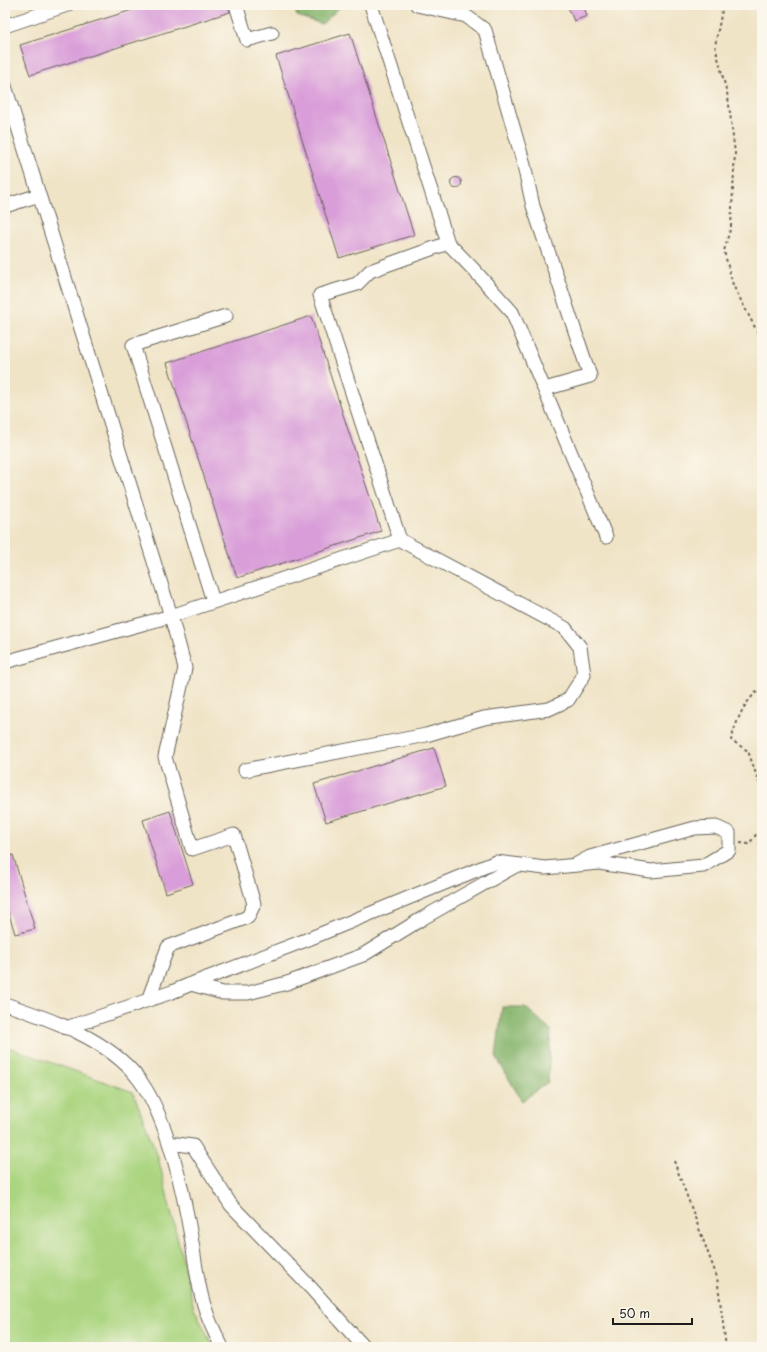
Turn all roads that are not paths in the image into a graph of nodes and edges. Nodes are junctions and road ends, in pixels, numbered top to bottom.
1 (67, 5) edge
2 (236, 5) edge
3 (371, 5) edge
4 (417, 5) edge
5 (5, 26) edge
6 (272, 33) dead end
7 (5, 86) edge
8 (39, 196) junction
9 (5, 206) edge
10 (448, 243) junction
11 (226, 316) dead end
12 (544, 390) junction
13 (606, 537) dead end
14 (400, 540) junction
15 (213, 601) junction
16 (171, 616) junction
17 (5, 662) edge
18 (245, 770) dead end
19 (517, 865) junction
20 (575, 865) junction
21 (191, 984) junction
22 (148, 1000) junction
23 (5, 1004) edge
24 (66, 1028) junction
25 (169, 1143) junction
26 (222, 1347) edge
27 (364, 1347) edge

1 - 5 street
2 - 6 street
3 - 10 street
4 - 12 street
7 - 8 street
8 - 9 street
8 - 16 street
10 - 12 street
10 - 14 street
11 - 15 street
12 - 13 street
14 - 15 street
14 - 18 street
15 - 16 street
16 - 17 street
16 - 22 street
19 - 20 street
19 - 21 street
19 - 21 street
20 - 20 street
21 - 22 street
22 - 24 street
23 - 24 street
24 - 25 street
25 - 26 street
25 - 27 street

